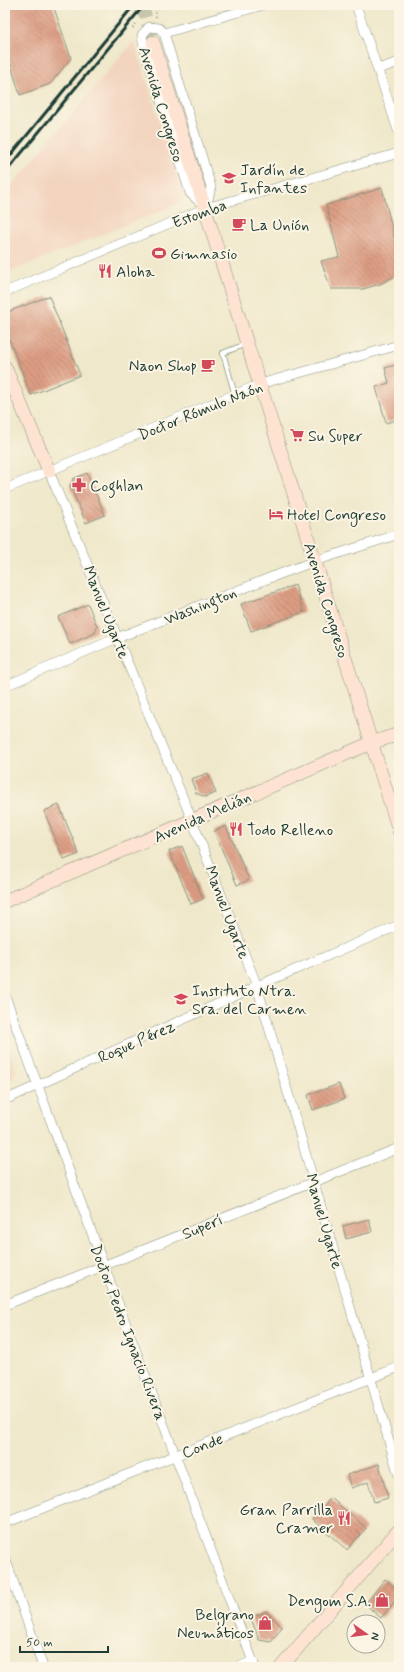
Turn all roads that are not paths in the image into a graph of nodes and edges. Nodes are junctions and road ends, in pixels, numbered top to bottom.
1 (263, 5) edge
2 (356, 5) edge
3 (164, 34) junction
4 (153, 42) tunnel mouth
5 (399, 62) edge
6 (378, 68) junction
7 (399, 133) edge
8 (399, 153) edge
9 (206, 208) junction
10 (5, 292) edge
11 (247, 343) junction
12 (399, 345) edge
13 (5, 367) edge
14 (260, 384) junction
15 (235, 395) junction
16 (49, 471) junction
17 (5, 489) edge
18 (399, 534) edge
19 (315, 561) junction
20 (117, 638) junction
21 (5, 686) edge
22 (399, 734) edge
23 (371, 743) junction
24 (192, 820) junction
25 (399, 831) edge
26 (5, 901) edge
27 (399, 925) edge
28 (257, 986) junction
29 (5, 996) edge
30 (39, 1085) junction
31 (5, 1100) edge
32 (399, 1148) edge
33 (314, 1181) junction
34 (104, 1266) junction
35 (5, 1304) edge
36 (399, 1367) edge
37 (370, 1379) junction
38 (176, 1456) junction
39 (399, 1476) edge
40 (5, 1524) edge
41 (399, 1530) edge
42 (5, 1558) edge
43 (254, 1664) edge
44 (43, 1667) edge
45 (239, 1667) edge
46 (281, 1667) edge

1 - 3 street
2 - 6 street
3 - 9 street, Avenida Congreso
3 - 9 street, Avenida Congreso
4 - 9 main road, Avenida Congreso
5 - 6 street
6 - 7 street
8 - 9 street, Estomba
9 - 10 street, Estomba
9 - 11 main road, Avenida Congreso
11 - 14 main road, Avenida Congreso
11 - 15 lane
12 - 14 street, Doctor Rómulo Naón
13 - 16 main road, Manuel Ugarte
14 - 15 street, Doctor Rómulo Naón
14 - 19 main road, Avenida Congreso
15 - 16 street, Doctor Rómulo Naón
16 - 17 street, Doctor Rómulo Naón
16 - 20 street, Manuel Ugarte
18 - 19 street, Washington
19 - 20 street, Washington
19 - 23 main road, Avenida Congreso
20 - 21 street, Washington
20 - 24 street, Manuel Ugarte
22 - 23 main road, Avenida Melián
23 - 24 main road, Avenida Melián
23 - 25 main road, Avenida Congreso
24 - 26 main road, Avenida Melián
24 - 28 street, Manuel Ugarte
27 - 28 street, Roque Pérez
28 - 30 street, Roque Pérez
28 - 33 street, Manuel Ugarte
29 - 30 street, Doctor Pedro Ignacio Rivera
30 - 31 street, Roque Pérez
30 - 34 street, Doctor Pedro Ignacio Rivera
32 - 33 street, Superí
33 - 34 street, Superí
33 - 37 street, Manuel Ugarte
34 - 35 street, Superí
34 - 38 street, Doctor Pedro Ignacio Rivera
36 - 37 street, Conde
37 - 38 street, Conde
37 - 39 street, Manuel Ugarte
38 - 40 street, Conde
38 - 43 street, Doctor Pedro Ignacio Rivera
41 - 46 main road
42 - 44 street
43 - 45 street

